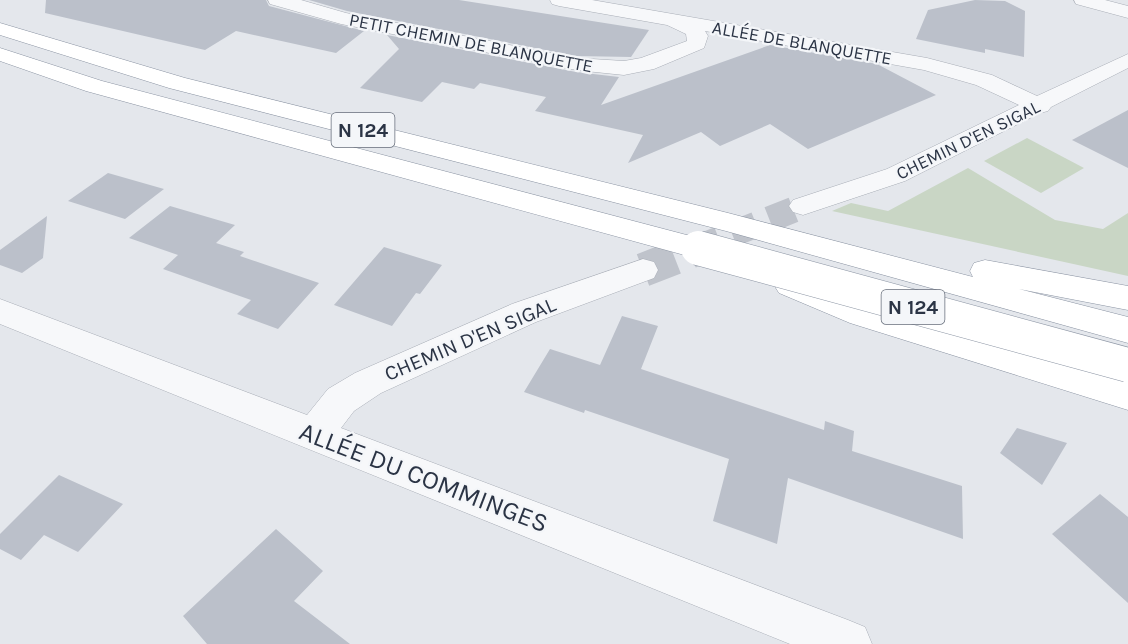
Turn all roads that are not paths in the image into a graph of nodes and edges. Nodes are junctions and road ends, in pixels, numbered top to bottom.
1 (277, 0) edge
2 (559, 0) edge
3 (1083, 0) edge
4 (1119, 10) edge
5 (1128, 17) edge
6 (673, 21) junction
7 (0, 29) edge
8 (0, 54) edge
9 (1125, 64) edge
10 (1040, 106) junction
11 (803, 206) tunnel mouth
12 (728, 222) junction
13 (698, 248) junction
14 (643, 270) tunnel mouth
15 (1128, 298) edge
16 (0, 311) edge
17 (1128, 330) edge
18 (1128, 365) edge
19 (1128, 395) edge
20 (314, 434) junction
21 (849, 644) edge

1 - 6 street, PETIT CHEMIN DE BLANQUETTE
2 - 6 street, ALLÉE DE BLANQUETTE
3 - 4 street
4 - 5 street
6 - 10 street, ALLÉE DE BLANQUETTE
7 - 12 highway, N 124
8 - 13 highway, N 124
9 - 10 street, CHEMIN D'EN SIGAL
10 - 11 street, CHEMIN D'EN SIGAL
12 - 15 highway
12 - 17 highway, N 124
13 - 18 highway, N 124, bridge
13 - 19 highway
14 - 20 street, CHEMIN D'EN SIGAL
16 - 20 street, ALLÉE DU COMMINGES
20 - 21 street, ALLÉE DU COMMINGES

